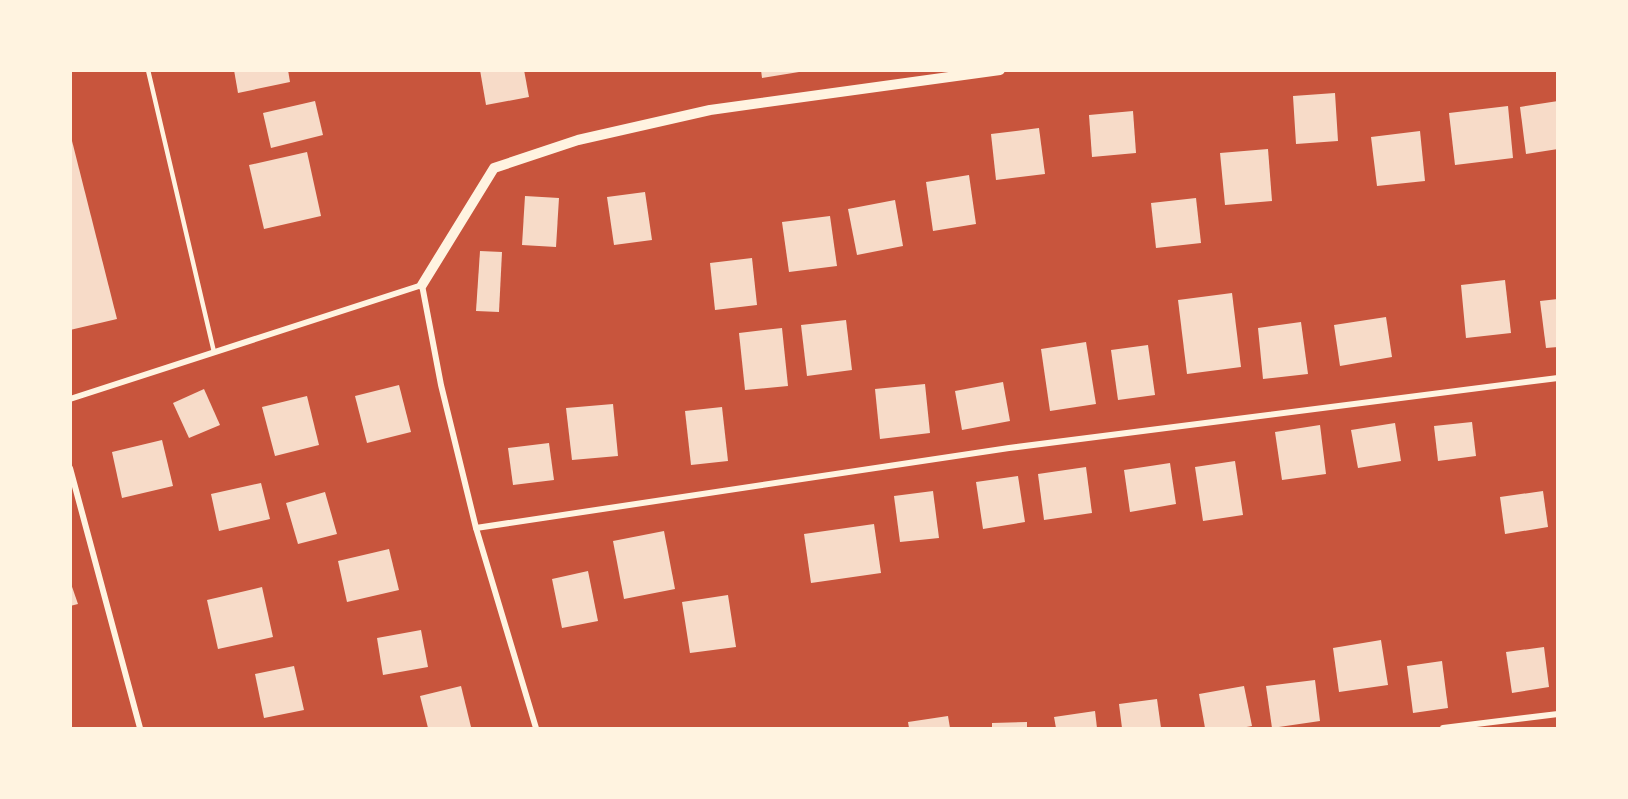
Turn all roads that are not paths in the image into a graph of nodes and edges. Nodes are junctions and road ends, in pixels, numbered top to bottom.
1 (148, 70) edge
2 (1000, 70) edge
3 (422, 285) junction
4 (214, 352) junction
5 (1557, 378) edge
6 (70, 399) edge
7 (70, 468) edge
8 (476, 528) junction
9 (1557, 714) edge
10 (140, 729) edge
11 (536, 729) edge
12 (1443, 729) edge

1 - 4 lane
2 - 3 street
3 - 4 street
3 - 8 street
4 - 6 street
5 - 8 street
7 - 10 street
8 - 11 street
9 - 12 street

